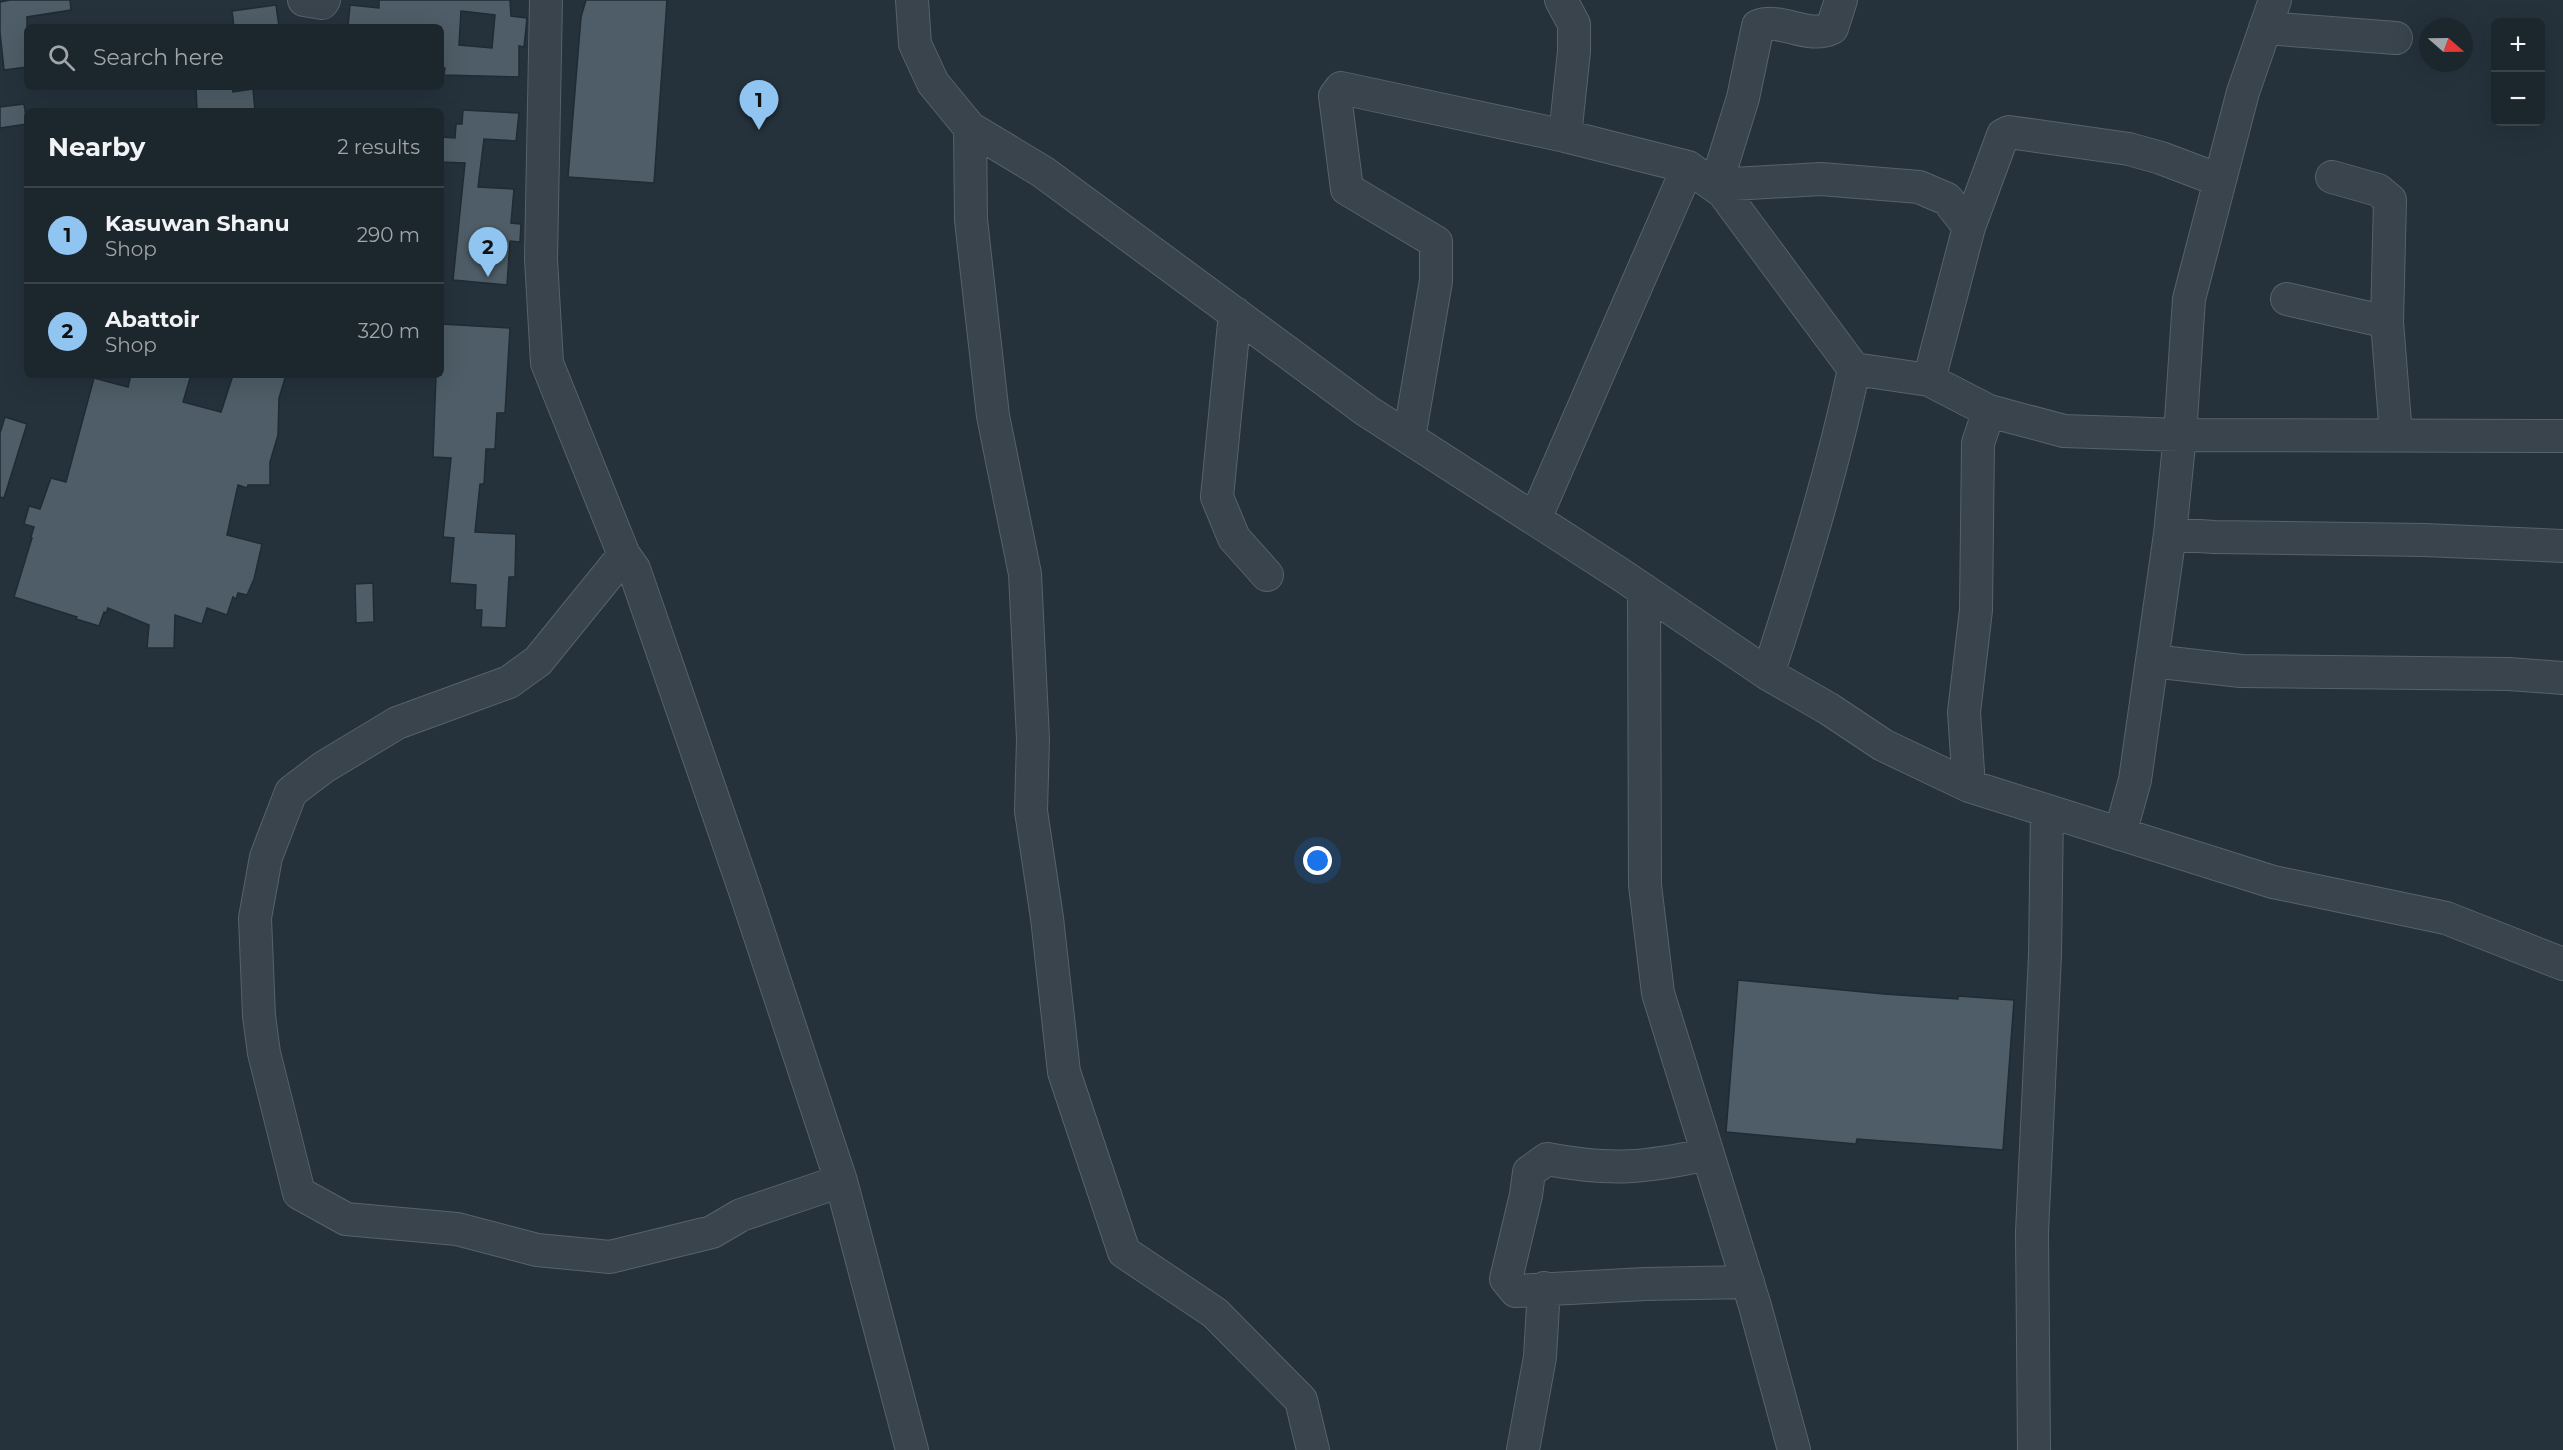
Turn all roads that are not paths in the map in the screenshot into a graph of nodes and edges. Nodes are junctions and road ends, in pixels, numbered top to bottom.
1 (304, 0) edge
2 (324, 0) edge
3 (546, 0) edge
4 (912, 0) edge
5 (1561, 0) edge
6 (1840, 0) edge
7 (2270, 14) edge
8 (2396, 38) dead end
9 (970, 128) junction
10 (1565, 136) junction
11 (1688, 167) junction
12 (2332, 177) dead end
13 (2219, 180) junction
14 (1716, 185) junction
15 (1969, 226) junction
16 (2287, 299) dead end
17 (1235, 314) junction
18 (2387, 322) junction
19 (1854, 369) junction
20 (1929, 380) junction
21 (1989, 411) junction
22 (2180, 435) junction
23 (2396, 435) junction
24 (2563, 436) edge
25 (1409, 438) junction
26 (1535, 519) junction
27 (2170, 534) junction
28 (2563, 546) edge
29 (624, 555) junction
30 (1267, 575) dead end
31 (1644, 590) junction
32 (2152, 661) junction
33 (1768, 674) junction
34 (2563, 678) edge
35 (1969, 786) junction
36 (2047, 811) junction
37 (2120, 834) junction
38 (2563, 964) edge
39 (1708, 1154) junction
40 (841, 1181) junction
41 (1748, 1282) junction
42 (1544, 1288) junction
43 (912, 1450) edge
44 (1313, 1450) edge
45 (1523, 1450) edge
46 (1794, 1450) edge
47 (2034, 1450) edge

1 - 2 street
3 - 29 street
4 - 9 street
5 - 10 street
6 - 14 street
7 - 8 street
7 - 13 street
9 - 17 street
9 - 44 street
10 - 11 street
10 - 25 street
11 - 14 street
11 - 26 street
12 - 18 street
13 - 15 street
13 - 22 street
14 - 15 street
14 - 19 street
15 - 20 street
16 - 18 street
17 - 25 street
17 - 30 street
18 - 23 street
19 - 20 street
19 - 33 street
20 - 21 street
21 - 22 street
21 - 35 street
22 - 23 street
22 - 27 street
23 - 24 street
25 - 26 street
26 - 31 street
27 - 28 street
27 - 32 street
29 - 40 street
29 - 40 street
31 - 33 street
31 - 39 street
32 - 34 street
32 - 37 street
33 - 35 street
35 - 36 street
36 - 37 street
36 - 47 street
37 - 38 street
39 - 41 street
39 - 42 street
40 - 43 street
41 - 42 street
41 - 46 street
42 - 45 street

